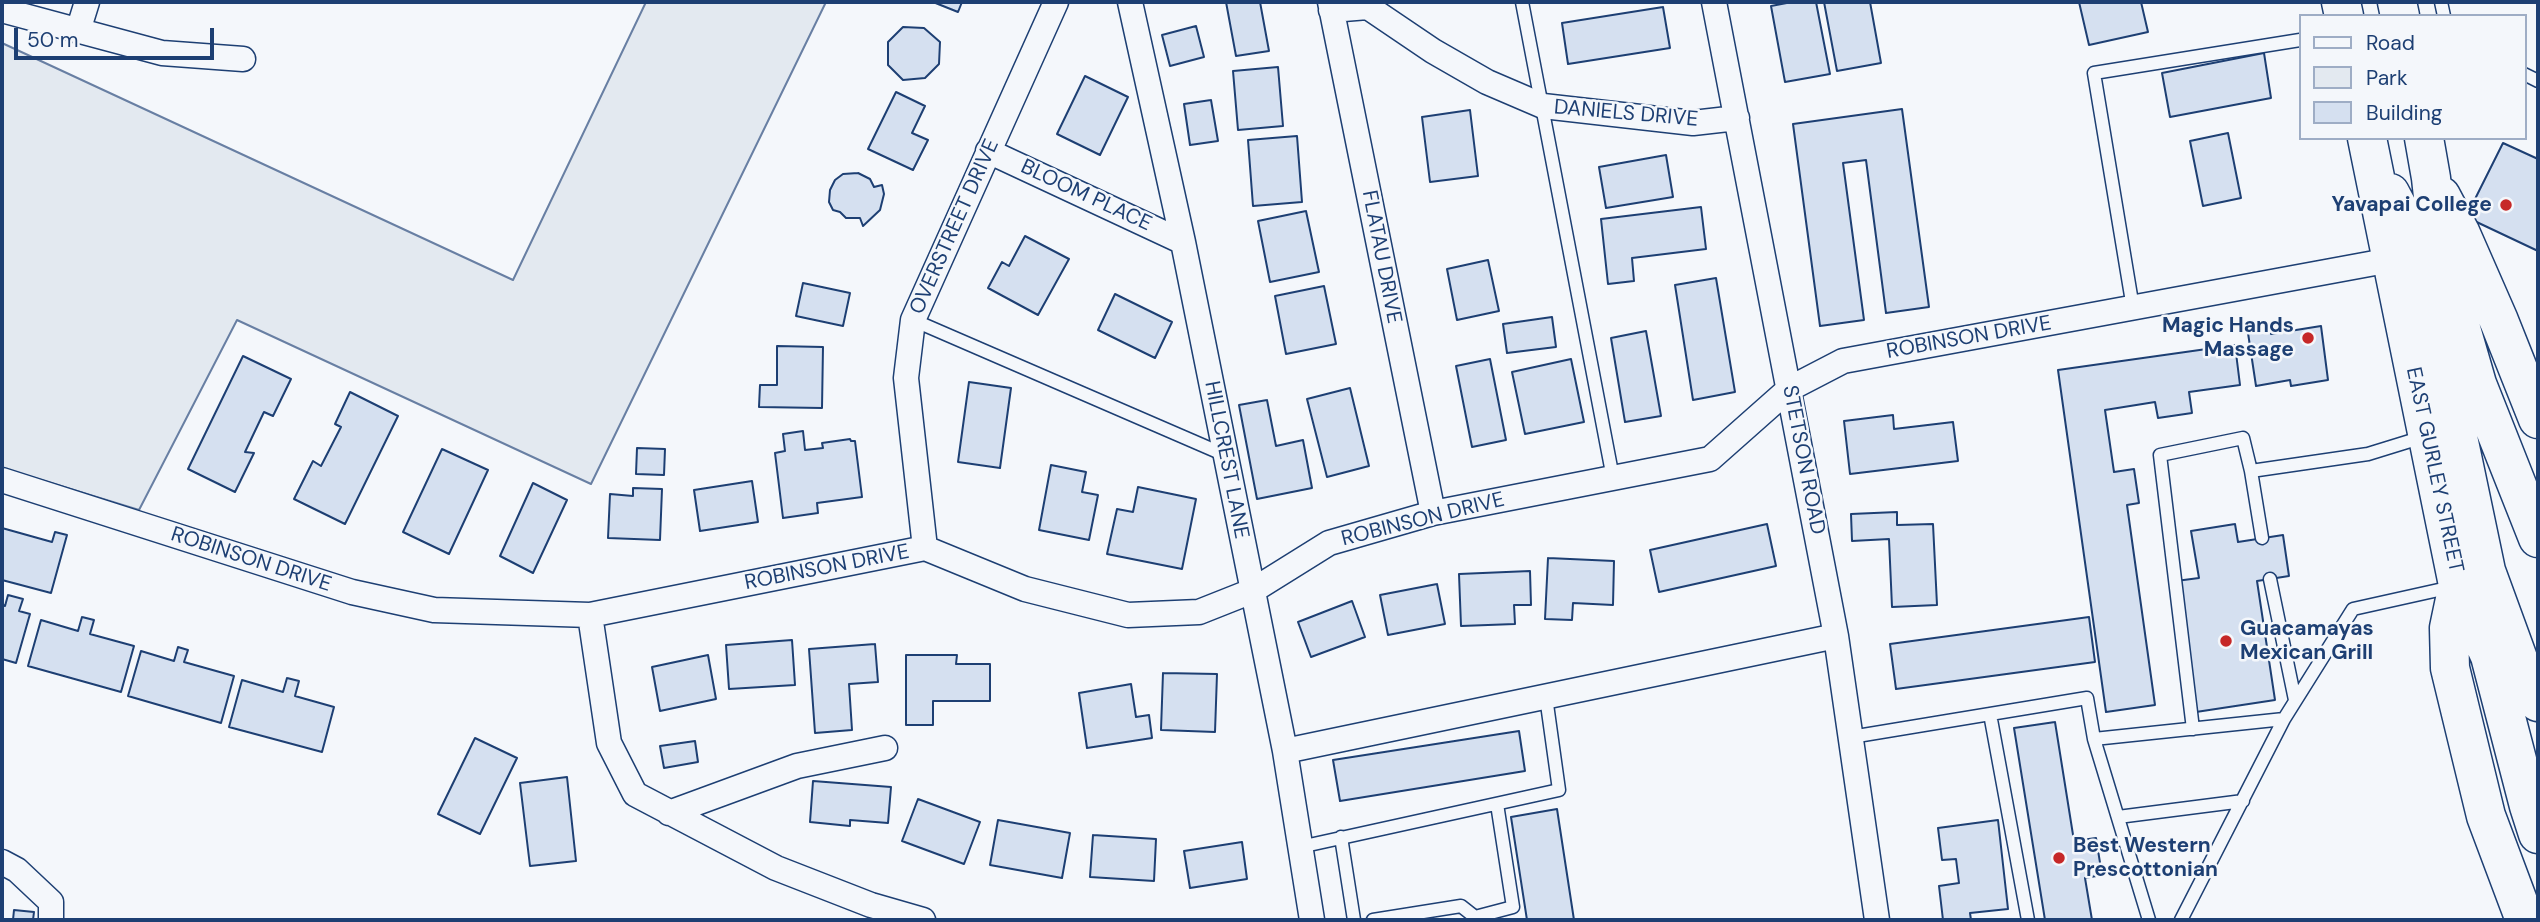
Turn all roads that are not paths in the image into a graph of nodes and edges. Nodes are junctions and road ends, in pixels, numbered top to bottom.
1 (87, 2) edge
2 (1056, 2) edge
3 (1130, 2) edge
4 (1522, 2) edge
5 (1714, 2) edge
6 (1331, 6) edge
7 (2, 10) edge
8 (78, 31) junction
9 (2298, 40) edge
10 (243, 59) dead end
11 (1543, 106) junction
12 (1737, 118) junction
13 (2424, 140) edge
14 (2369, 147) edge
15 (988, 151) junction
16 (2431, 178) junction
17 (1183, 242) junction
18 (2391, 260) junction
19 (2133, 308) junction
20 (913, 320) junction
21 (1789, 389) junction
22 (2538, 419) edge
23 (2427, 436) junction
24 (1225, 455) junction
25 (2251, 471) junction
26 (1613, 478) junction
27 (2, 480) edge
28 (1433, 513) junction
29 (2262, 538) dead end
30 (2538, 538) edge
31 (925, 548) junction
32 (2270, 579) dead end
33 (2458, 585) junction
34 (1252, 592) junction
35 (590, 615) junction
36 (1836, 636) junction
37 (1546, 697) junction
38 (2295, 700) junction
39 (2538, 702) edge
40 (1990, 714) junction
41 (2284, 719) junction
42 (2193, 729) junction
43 (1851, 737) junction
44 (2094, 739) junction
45 (885, 748) dead end
46 (1285, 751) junction
47 (2243, 801) junction
48 (1497, 804) junction
49 (669, 813) junction
50 (2486, 816) junction
51 (2118, 817) junction
52 (2538, 834) edge
53 (1341, 837) junction
54 (1300, 847) junction
55 (2, 862) edge
56 (51, 920) edge
57 (923, 920) edge
58 (1312, 920) edge
59 (1354, 920) edge
60 (1373, 920) edge
61 (1877, 920) edge
62 (2028, 920) edge
63 (2149, 920) edge
64 (2181, 920) edge
65 (2500, 920) edge
66 (2525, 920) edge

1 - 8 street
2 - 15 street, OVERSTREET DRIVE
3 - 17 street, HILLCREST LANE
4 - 11 lane
5 - 12 street, STETSON ROAD
6 - 11 street, DANIELS DRIVE
6 - 28 street, FLATAU DRIVE
7 - 8 street
8 - 10 street
9 - 19 lane
11 - 12 street, DANIELS DRIVE
11 - 26 lane
12 - 21 street, STETSON ROAD
13 - 16 main road
14 - 18 main road, EAST GURLEY STREET
14 - 39 main road
15 - 17 street, BLOOM PLACE
15 - 20 street, OVERSTREET DRIVE
16 - 22 main road
16 - 30 main road
17 - 24 street, HILLCREST LANE
18 - 19 street, ROBINSON DRIVE
18 - 23 main road, EAST GURLEY STREET
19 - 21 street, ROBINSON DRIVE
20 - 24 lane
20 - 31 street, OVERSTREET DRIVE
21 - 26 street, ROBINSON DRIVE
21 - 36 street, STETSON ROAD
23 - 25 lane
23 - 33 main road, EAST GURLEY STREET
24 - 34 street, HILLCREST LANE
25 - 29 lane
25 - 42 lane
26 - 28 street, ROBINSON DRIVE
27 - 35 street, ROBINSON DRIVE
28 - 34 street, ROBINSON DRIVE
31 - 34 street, ROBINSON DRIVE
31 - 35 street, ROBINSON DRIVE
32 - 38 lane
33 - 38 lane
33 - 50 main road, EAST GURLEY STREET
33 - 52 main road
34 - 46 street, HILLCREST LANE
35 - 49 street
36 - 37 street
36 - 43 street, STETSON ROAD
37 - 46 street
37 - 48 lane
38 - 41 lane
40 - 43 lane
40 - 44 lane
40 - 62 lane
41 - 42 lane
41 - 47 lane
42 - 44 lane
43 - 61 street, STETSON ROAD
44 - 51 lane
45 - 49 street
46 - 54 street, HILLCREST LANE
47 - 51 lane
47 - 64 lane
48 - 53 lane
48 - 60 lane
49 - 57 street
50 - 65 main road
50 - 66 main road, EAST GURLEY STREET
51 - 63 lane
53 - 54 lane
53 - 59 lane
54 - 58 street, HILLCREST LANE
55 - 56 street

